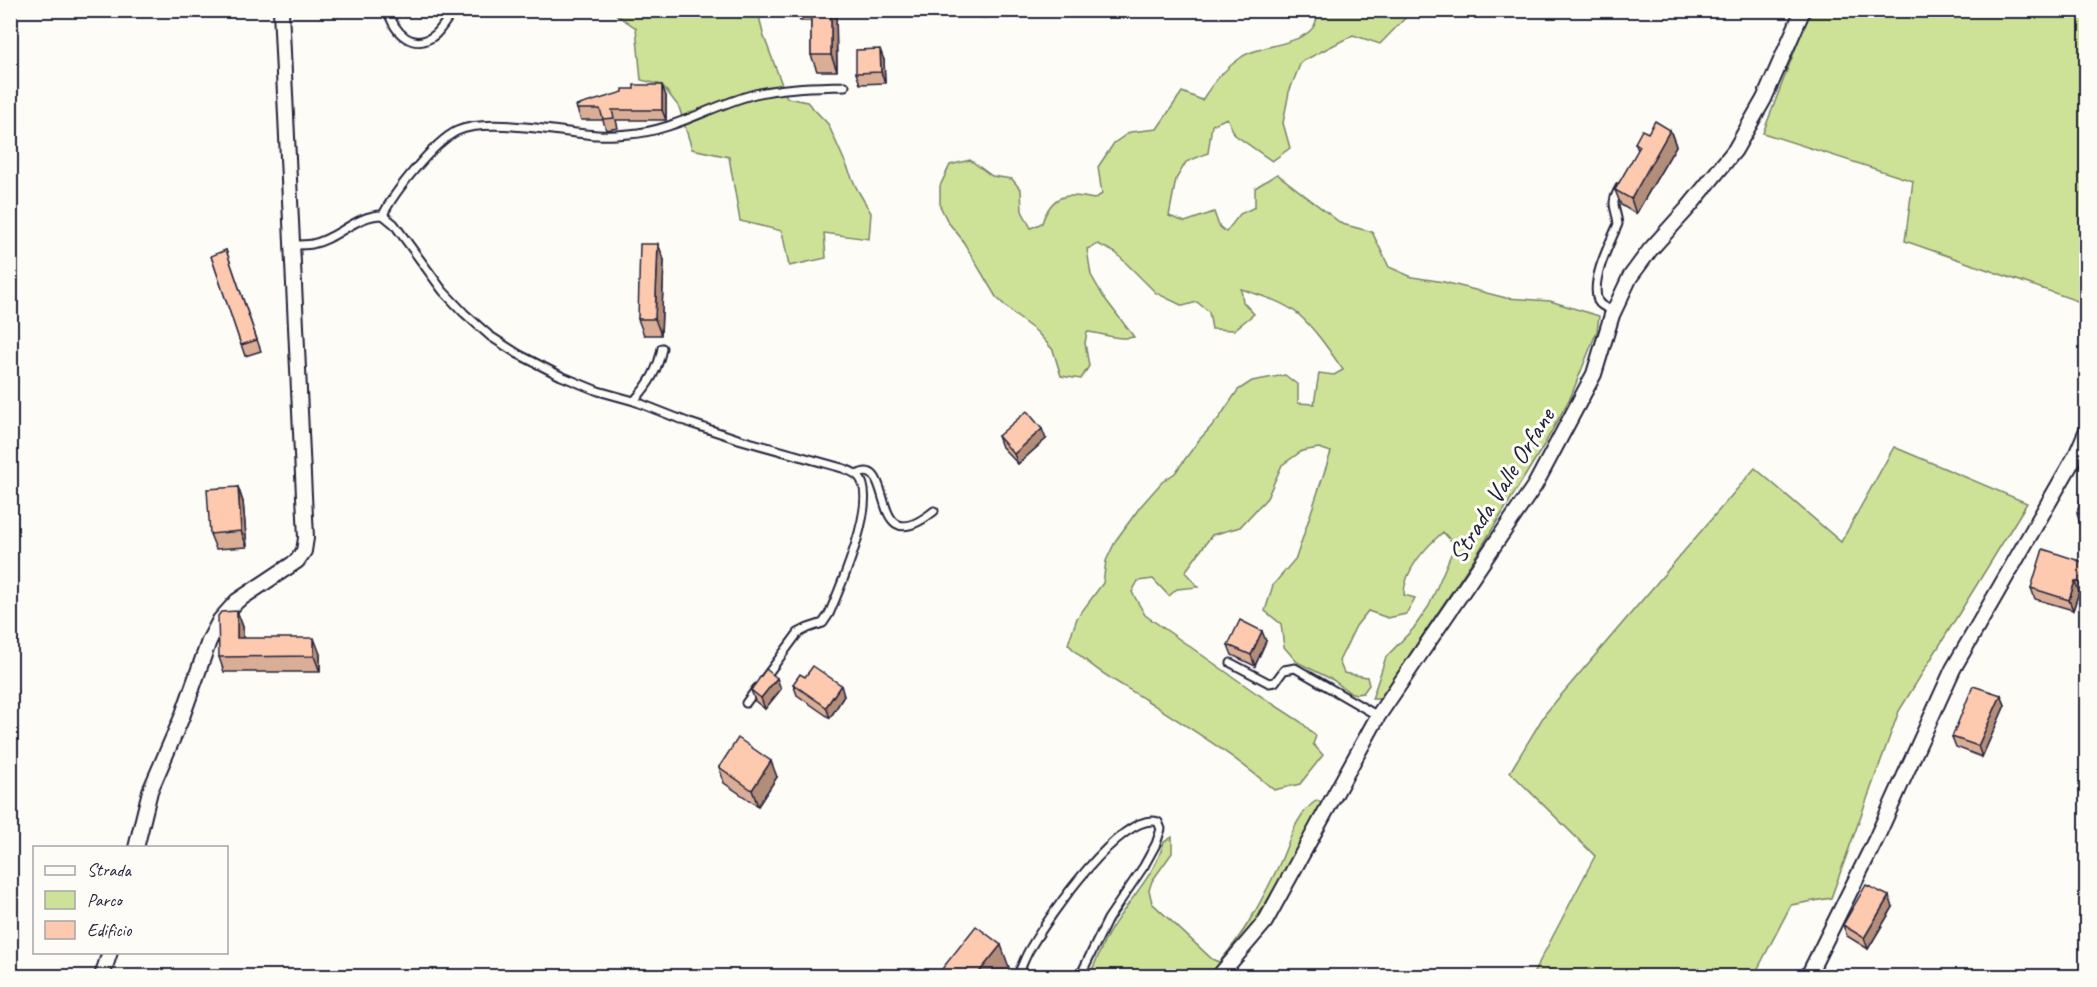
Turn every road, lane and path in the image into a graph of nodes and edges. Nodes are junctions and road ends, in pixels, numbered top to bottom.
1 (281, 10) edge
2 (388, 10) edge
3 (453, 10) edge
4 (950, 10) edge
5 (999, 10) edge
6 (1803, 10) edge
7 (845, 86) dead end
8 (1622, 182) edge
9 (383, 215) junction
10 (293, 245) junction
11 (1614, 311) junction
12 (662, 348) dead end
13 (634, 400) junction
14 (2086, 432) edge
15 (857, 475) junction
16 (934, 511) dead end
17 (1231, 663) dead end
18 (746, 703) dead end
19 (1378, 716) junction
20 (136, 846) edge
21 (109, 954) edge
22 (102, 976) edge
23 (1017, 976) edge
24 (1080, 976) edge
25 (1219, 976) edge
26 (1808, 976) edge

1 - 10 street
2 - 3 lane
4 - 5 lane
6 - 11 street, Strada Valle Orfane
7 - 9 lane
8 - 11 lane
9 - 10 lane
9 - 13 lane
10 - 20 street
11 - 19 street, Strada Valle Orfane
12 - 13 lane
13 - 15 lane
14 - 26 street
15 - 16 lane
15 - 18 lane
17 - 19 lane
19 - 25 street, Strada Valle Orfane
21 - 22 street
23 - 24 lane

